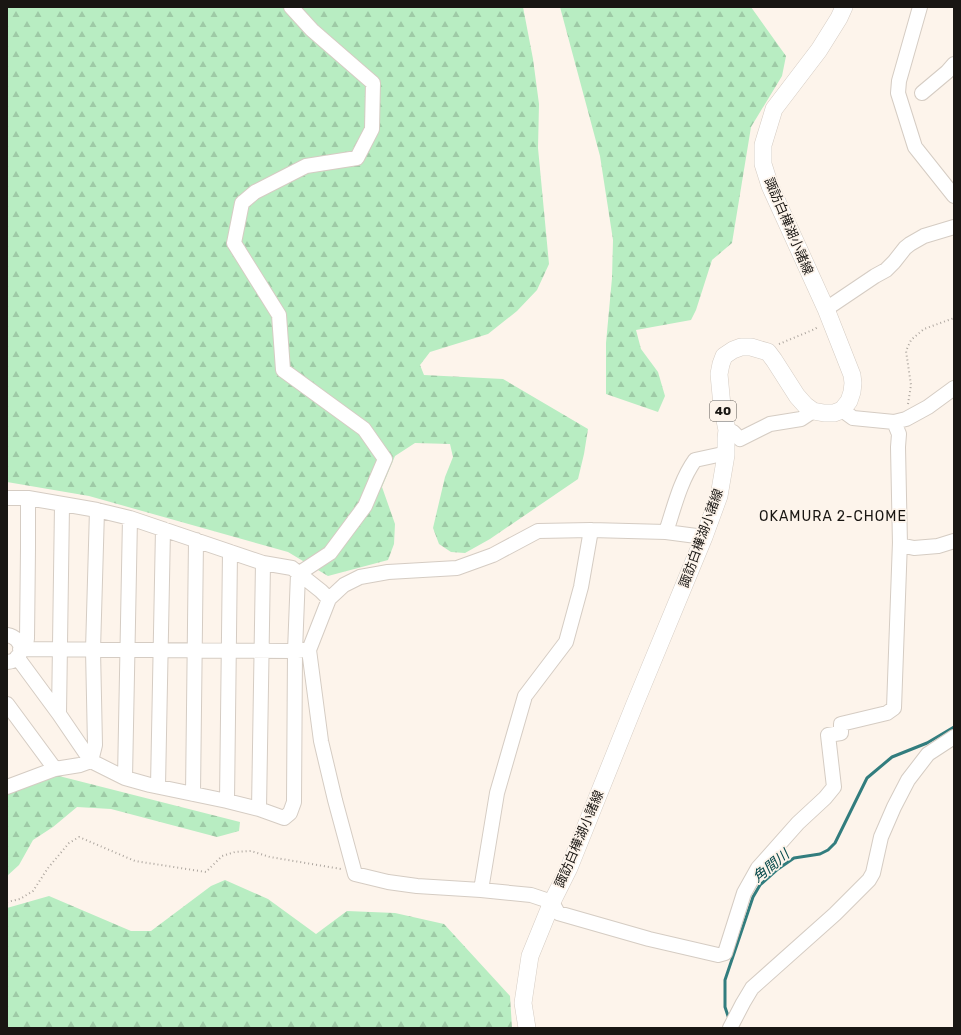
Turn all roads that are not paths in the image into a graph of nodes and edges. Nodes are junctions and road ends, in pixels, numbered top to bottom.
1 (291, 7) edge
2 (844, 7) edge
3 (920, 7) edge
4 (952, 71) edge
5 (922, 93) dead end
6 (954, 196) edge
7 (954, 227) edge
8 (827, 314) junction
9 (954, 388) edge
10 (842, 410) junction
11 (813, 411) junction
12 (900, 420) junction
13 (727, 430) junction
14 (718, 455) dead end
15 (7, 498) edge
16 (28, 498) junction
17 (62, 505) junction
18 (97, 510) junction
19 (130, 518) junction
20 (163, 528) junction
21 (591, 530) junction
22 (666, 532) junction
23 (704, 536) junction
24 (196, 540) junction
25 (900, 541) junction
26 (954, 541) edge
27 (230, 552) junction
28 (263, 563) junction
29 (298, 574) junction
30 (329, 599) junction
31 (14, 649) edge
32 (60, 649) junction
33 (93, 650) junction
34 (127, 650) junction
35 (161, 650) junction
36 (195, 650) junction
37 (302, 650) junction
38 (229, 651) junction
39 (262, 651) junction
40 (7, 704) edge
41 (59, 714) junction
42 (954, 737) edge
43 (91, 761) junction
44 (55, 769) junction
45 (125, 778) junction
46 (158, 786) junction
47 (7, 787) edge
48 (193, 794) junction
49 (227, 801) junction
50 (259, 809) junction
51 (481, 890) junction
52 (552, 902) junction
53 (737, 1022) edge
54 (527, 1028) edge

1 - 29 street
2 - 8 main road, 諏訪白樺湖小諸線
3 - 6 street
4 - 5 street
7 - 8 street
8 - 10 main road, 諏訪白樺湖小諸線
9 - 12 street
10 - 11 main road
10 - 12 street
11 - 13 street
11 - 13 main road, 諏訪白樺湖小諸線 / 40
12 - 25 street
13 - 23 main road, 諏訪白樺湖小諸線 / 40
14 - 22 street
15 - 16 street
16 - 17 street
16 - 31 street
17 - 18 street
17 - 32 street
18 - 19 street
18 - 33 street
19 - 20 street
19 - 34 street
20 - 24 street
20 - 35 street
21 - 22 street
21 - 30 street
21 - 51 street
22 - 23 street
23 - 52 main road, 諏訪白樺湖小諸線 / 40
24 - 27 street
24 - 36 street
25 - 26 street
25 - 52 street
27 - 28 street
27 - 38 street
28 - 29 street
28 - 39 street
29 - 30 street
29 - 37 street
30 - 37 street
31 - 32 street
31 - 41 street
32 - 33 street
32 - 41 street
33 - 34 street
33 - 43 street
34 - 35 street
34 - 45 street
35 - 36 street
35 - 46 street
36 - 38 street
36 - 48 street
37 - 39 street
37 - 50 street
37 - 51 street
38 - 39 street
38 - 49 street
39 - 50 street
40 - 44 street
41 - 43 street
42 - 53 street
43 - 44 street
43 - 45 street
44 - 47 street
45 - 46 street
46 - 48 street
48 - 49 street
49 - 50 street
51 - 52 street
52 - 54 main road, 諏訪白樺湖小諸線 / 40

